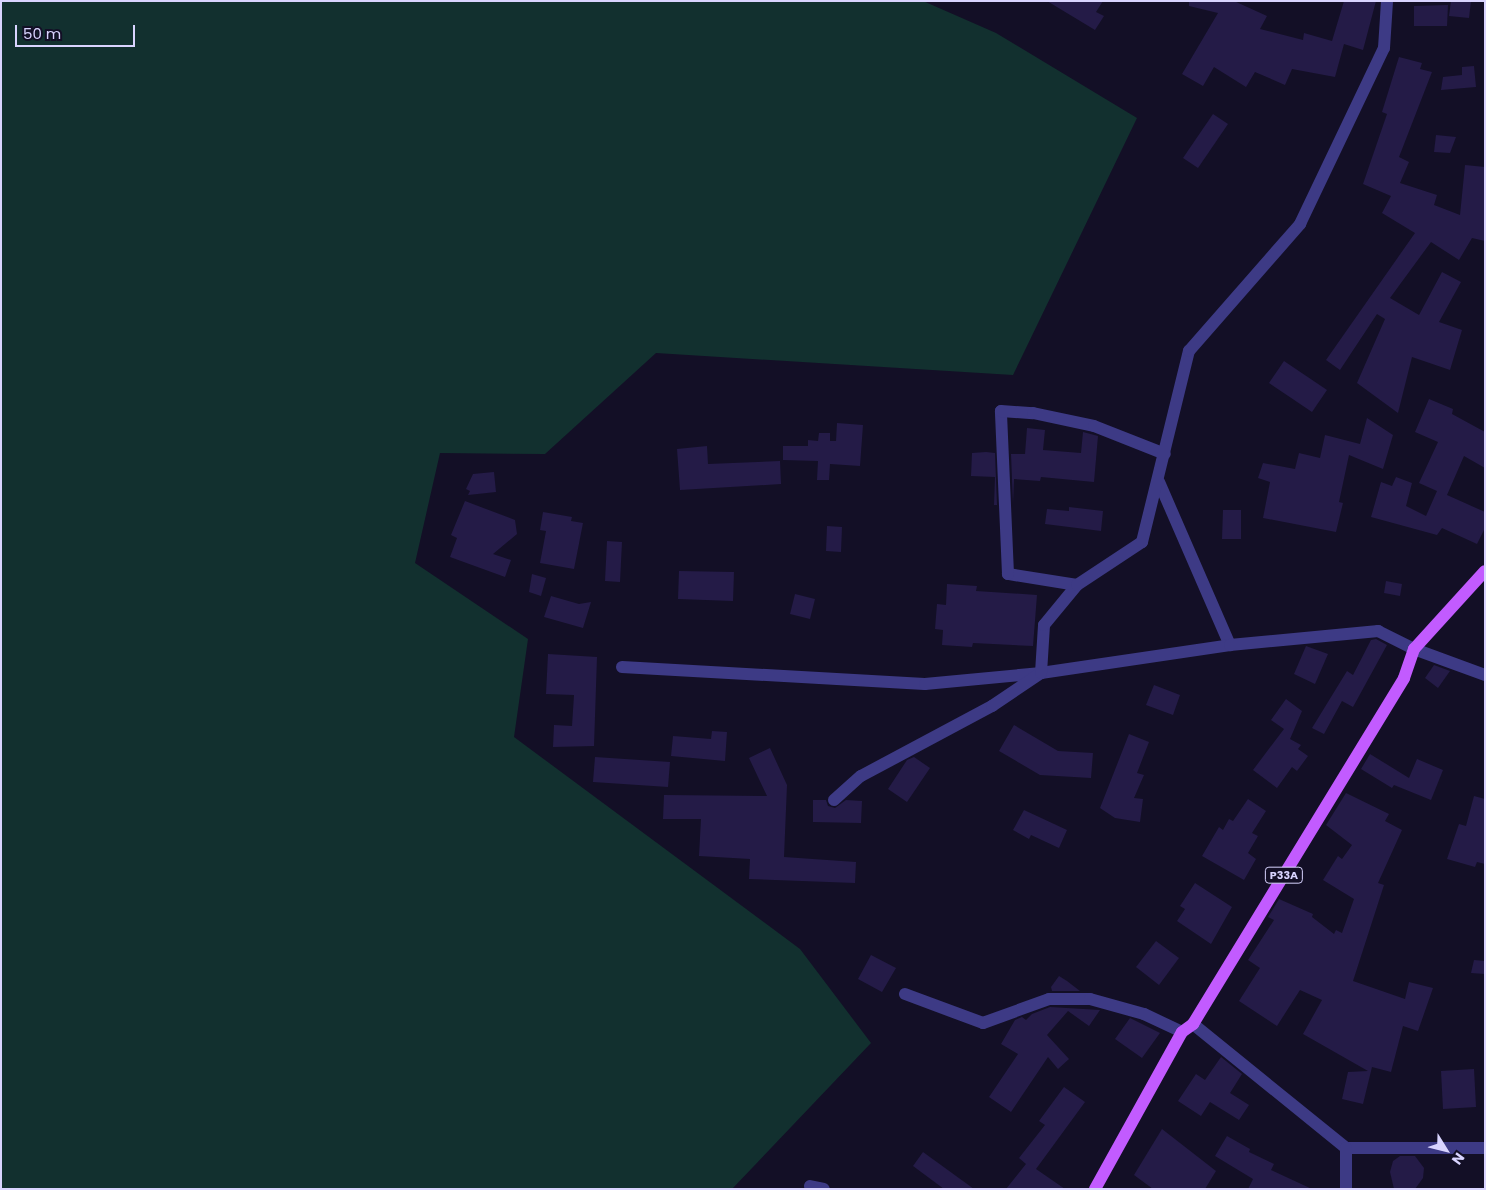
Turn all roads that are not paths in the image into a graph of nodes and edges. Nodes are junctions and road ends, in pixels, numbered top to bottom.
1 (1386, 1) edge
2 (1166, 454) junction
3 (1159, 482) junction
4 (1485, 572) edge
5 (1077, 585) junction
6 (1230, 645) junction
7 (1414, 649) junction
8 (622, 667) dead end
9 (1041, 673) junction
10 (1485, 675) edge
11 (834, 800) dead end
12 (905, 994) dead end
13 (1193, 1024) junction
14 (1182, 1032) junction
15 (1346, 1148) junction
16 (1485, 1148) edge
17 (810, 1186) dead end
18 (824, 1189) edge
19 (1095, 1189) edge
20 (1346, 1189) edge

1 - 2 street
2 - 3 street
2 - 5 street
3 - 5 street
3 - 6 street
4 - 7 main road, P33A
5 - 9 street
6 - 7 street
6 - 9 street
7 - 10 street
7 - 13 main road, P33A
8 - 9 street
9 - 11 street
12 - 14 street
13 - 14 main road, P33A
13 - 15 street
14 - 19 main road, P33A
15 - 16 street
15 - 20 street
17 - 18 street

